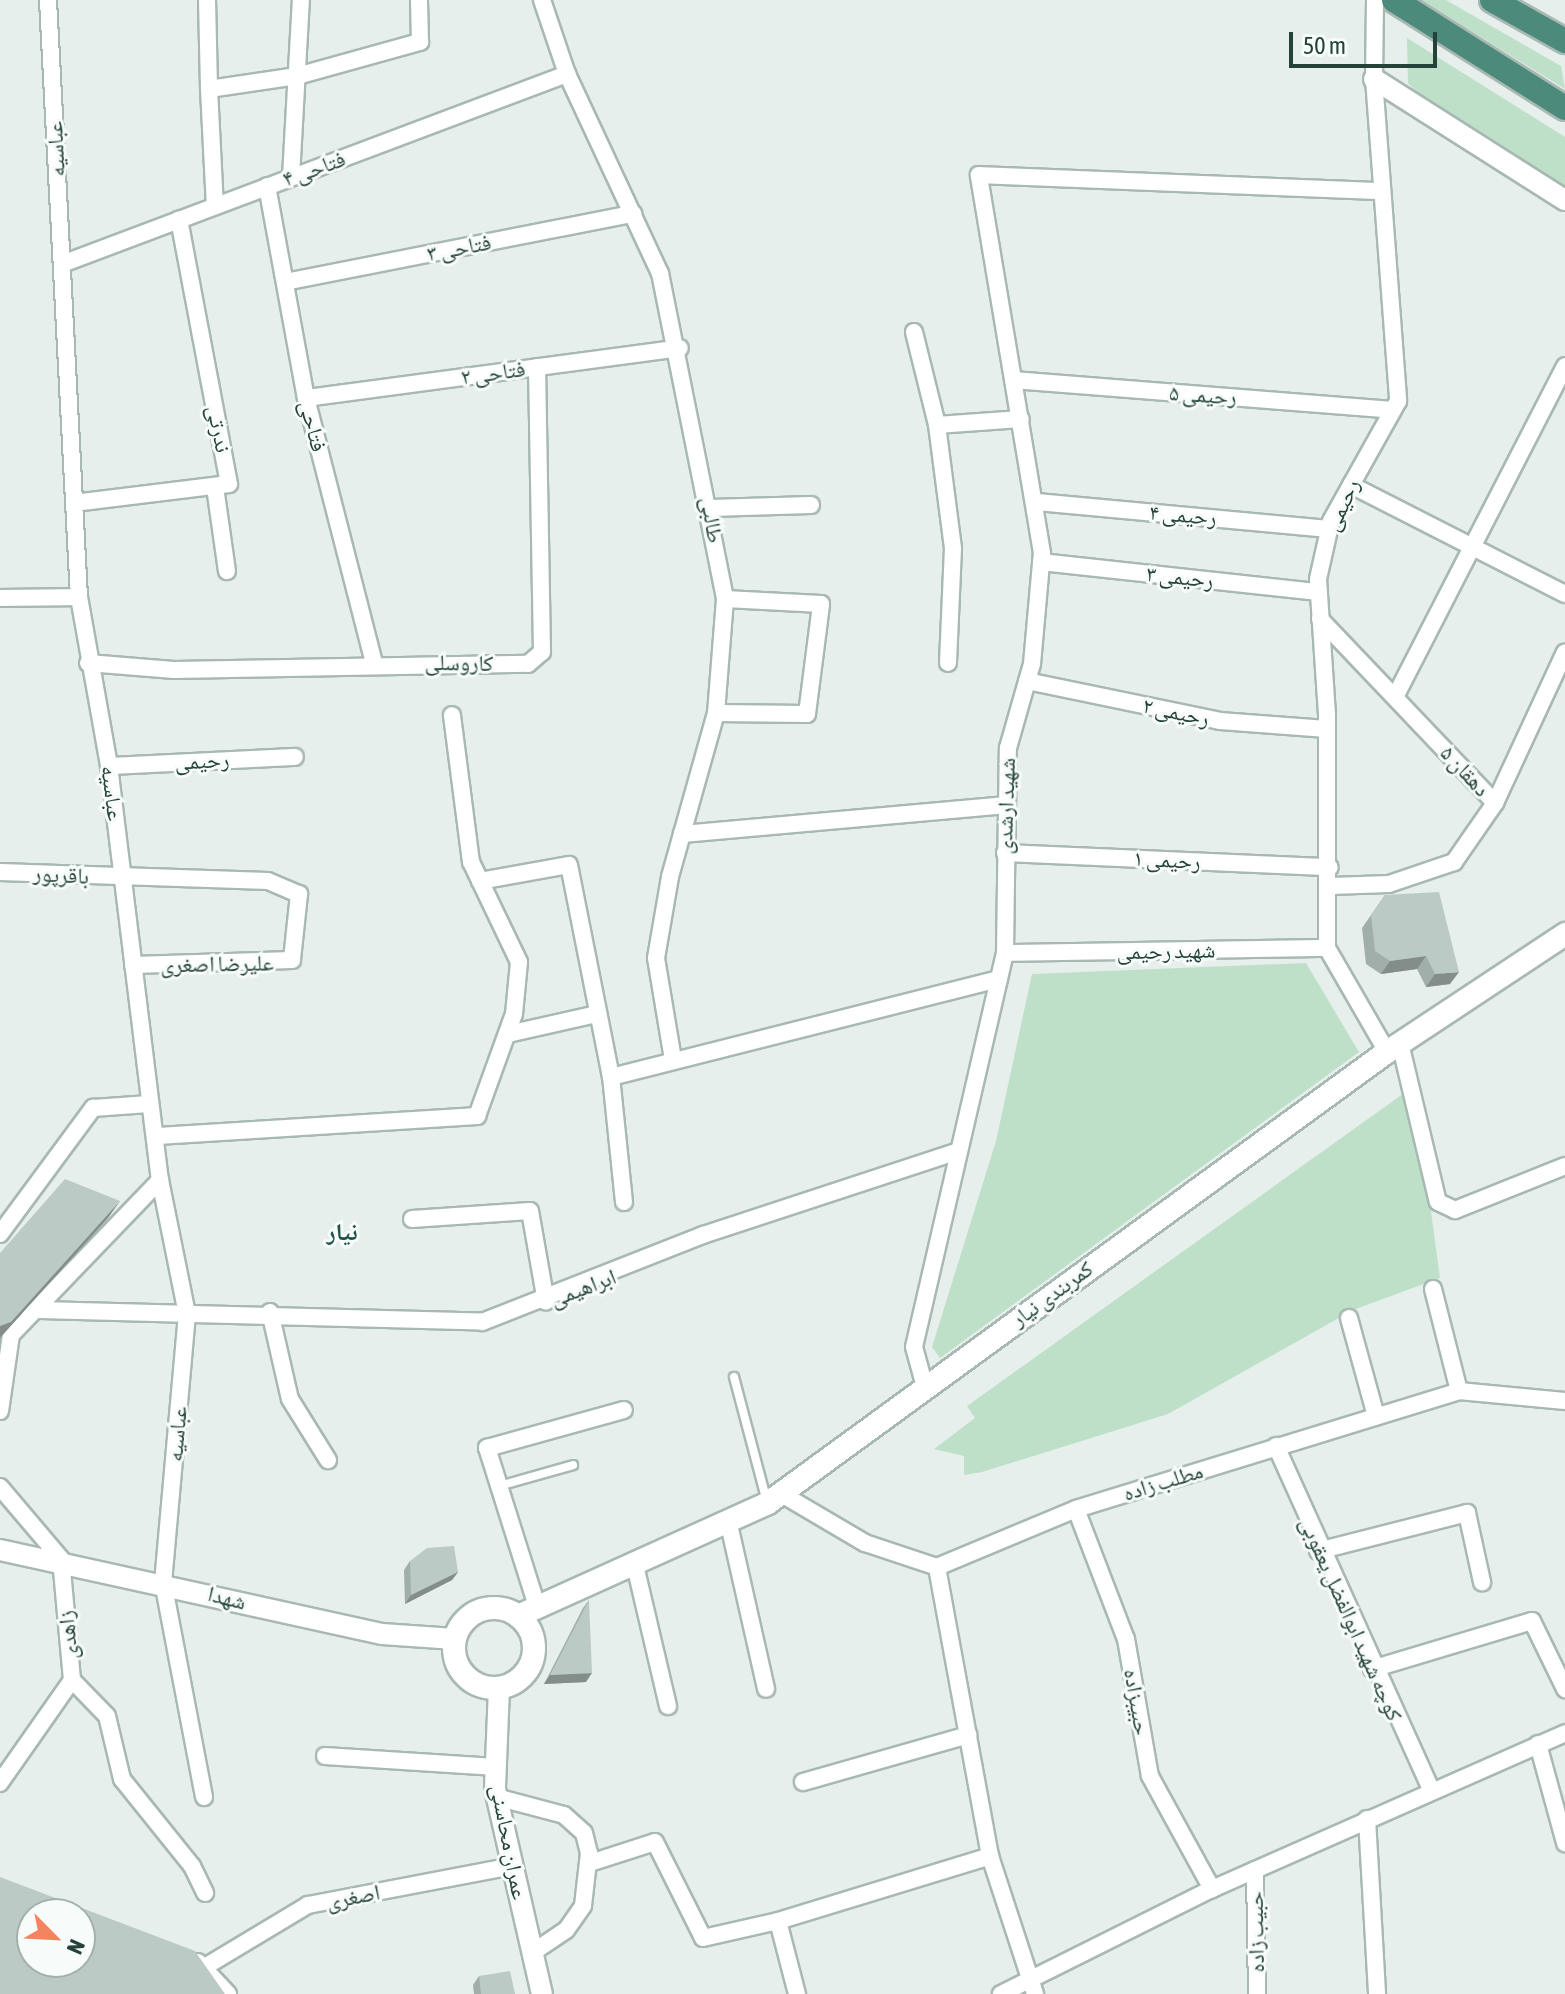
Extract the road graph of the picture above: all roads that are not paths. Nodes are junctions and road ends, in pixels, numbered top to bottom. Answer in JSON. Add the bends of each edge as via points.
{"nodes":[{"id":1,"x":48,"y":0,"type":"edge"},
{"id":2,"x":207,"y":0,"type":"edge"},
{"id":3,"x":301,"y":0,"type":"edge"},
{"id":4,"x":419,"y":0,"type":"edge"},
{"id":5,"x":542,"y":0,"type":"edge"},
{"id":6,"x":1375,"y":0,"type":"edge"},
{"id":7,"x":1394,"y":0,"type":"edge"},
{"id":8,"x":1492,"y":0,"type":"edge"},
{"id":9,"x":1565,"y":41,"type":"edge"},
{"id":10,"x":567,"y":74,"type":"junction"},
{"id":11,"x":297,"y":76,"type":"junction"},
{"id":12,"x":1374,"y":79,"type":"junction"},
{"id":13,"x":209,"y":89,"type":"junction"},
{"id":14,"x":1565,"y":108,"type":"edge"},
{"id":15,"x":291,"y":177,"type":"junction"},
{"id":16,"x":267,"y":186,"type":"junction"},
{"id":17,"x":1381,"y":191,"type":"junction"},
{"id":18,"x":1565,"y":200,"type":"edge"},
{"id":19,"x":215,"y":206,"type":"junction"},
{"id":20,"x":633,"y":214,"type":"junction"},
{"id":21,"x":179,"y":220,"type":"junction"},
{"id":22,"x":62,"y":264,"type":"junction"},
{"id":23,"x":285,"y":282,"type":"junction"},
{"id":24,"x":914,"y":332,"type":"dead end"},
{"id":25,"x":680,"y":348,"type":"junction"},
{"id":26,"x":1565,"y":366,"type":"edge"},
{"id":27,"x":537,"y":367,"type":"junction"},
{"id":28,"x":1013,"y":380,"type":"junction"},
{"id":29,"x":306,"y":398,"type":"junction"},
{"id":30,"x":1393,"y":410,"type":"junction"},
{"id":31,"x":1021,"y":419,"type":"junction"},
{"id":32,"x":937,"y":425,"type":"junction"},
{"id":33,"x":1351,"y":485,"type":"junction"},
{"id":34,"x":215,"y":487,"type":"junction"},
{"id":35,"x":1037,"y":502,"type":"junction"},
{"id":36,"x":74,"y":503,"type":"junction"},
{"id":37,"x":811,"y":505,"type":"dead end"},
{"id":38,"x":710,"y":508,"type":"junction"},
{"id":39,"x":1329,"y":529,"type":"junction"},
{"id":40,"x":1473,"y":546,"type":"junction"},
{"id":41,"x":1041,"y":562,"type":"junction"},
{"id":42,"x":227,"y":571,"type":"dead end"},
{"id":43,"x":1318,"y":592,"type":"junction"},
{"id":44,"x":1565,"y":594,"type":"edge"},
{"id":45,"x":79,"y":597,"type":"junction"},
{"id":46,"x":0,"y":598,"type":"edge"},
{"id":47,"x":725,"y":599,"type":"junction"},
{"id":48,"x":1320,"y":619,"type":"junction"},
{"id":49,"x":1565,"y":652,"type":"edge"},
{"id":50,"x":88,"y":663,"type":"junction"},
{"id":51,"x":374,"y":663,"type":"junction"},
{"id":52,"x":948,"y":663,"type":"dead end"},
{"id":53,"x":1027,"y":681,"type":"junction"},
{"id":54,"x":1395,"y":697,"type":"junction"},
{"id":55,"x":716,"y":713,"type":"junction"},
{"id":56,"x":452,"y":715,"type":"dead end"},
{"id":57,"x":1327,"y":729,"type":"junction"},
{"id":58,"x":295,"y":757,"type":"dead end"},
{"id":59,"x":109,"y":766,"type":"junction"},
{"id":60,"x":1495,"y":803,"type":"junction"},
{"id":61,"x":1005,"y":805,"type":"junction"},
{"id":62,"x":682,"y":834,"type":"junction"},
{"id":63,"x":1005,"y":853,"type":"junction"},
{"id":64,"x":1330,"y":867,"type":"junction"},
{"id":65,"x":0,"y":872,"type":"edge"},
{"id":66,"x":122,"y":879,"type":"junction"},
{"id":67,"x":480,"y":881,"type":"junction"},
{"id":68,"x":1331,"y":886,"type":"junction"},
{"id":69,"x":1565,"y":934,"type":"edge"},
{"id":70,"x":1327,"y":948,"type":"junction"},
{"id":71,"x":1005,"y":953,"type":"junction"},
{"id":72,"x":133,"y":965,"type":"junction"},
{"id":73,"x":999,"y":979,"type":"junction"},
{"id":74,"x":597,"y":1014,"type":"junction"},
{"id":75,"x":508,"y":1034,"type":"junction"},
{"id":76,"x":1393,"y":1047,"type":"junction"},
{"id":77,"x":673,"y":1060,"type":"junction"},
{"id":78,"x":611,"y":1077,"type":"junction"},
{"id":79,"x":149,"y":1104,"type":"junction"},
{"id":80,"x":158,"y":1136,"type":"junction"},
{"id":81,"x":959,"y":1151,"type":"junction"},
{"id":82,"x":1565,"y":1166,"type":"edge"},
{"id":83,"x":160,"y":1180,"type":"junction"},
{"id":84,"x":624,"y":1202,"type":"dead end"},
{"id":85,"x":412,"y":1219,"type":"dead end"},
{"id":86,"x":0,"y":1234,"type":"edge"},
{"id":87,"x":1433,"y":1289,"type":"dead end"},
{"id":88,"x":546,"y":1302,"type":"junction"},
{"id":89,"x":38,"y":1310,"type":"junction"},
{"id":90,"x":270,"y":1312,"type":"junction"},
{"id":91,"x":187,"y":1314,"type":"junction"},
{"id":92,"x":1349,"y":1318,"type":"dead end"},
{"id":93,"x":734,"y":1377,"type":"dead end"},
{"id":94,"x":925,"y":1387,"type":"junction"},
{"id":95,"x":1459,"y":1391,"type":"junction"},
{"id":96,"x":1565,"y":1401,"type":"edge"},
{"id":97,"x":624,"y":1410,"type":"dead end"},
{"id":98,"x":0,"y":1411,"type":"edge"},
{"id":99,"x":1376,"y":1416,"type":"junction"},
{"id":100,"x":1276,"y":1446,"type":"junction"},
{"id":101,"x":328,"y":1460,"type":"dead end"},
{"id":102,"x":573,"y":1465,"type":"dead end"},
{"id":103,"x":499,"y":1486,"type":"junction"},
{"id":104,"x":0,"y":1487,"type":"edge"},
{"id":105,"x":774,"y":1498,"type":"junction"},
{"id":106,"x":1076,"y":1509,"type":"junction"},
{"id":107,"x":728,"y":1520,"type":"junction"},
{"id":108,"x":0,"y":1550,"type":"edge"},
{"id":109,"x":1318,"y":1551,"type":"junction"},
{"id":110,"x":61,"y":1559,"type":"junction"},
{"id":111,"x":634,"y":1561,"type":"junction"},
{"id":112,"x":937,"y":1567,"type":"junction"},
{"id":113,"x":163,"y":1582,"type":"junction"},
{"id":114,"x":1482,"y":1582,"type":"dead end"},
{"id":115,"x":527,"y":1610,"type":"junction"},
{"id":116,"x":455,"y":1639,"type":"junction"},
{"id":117,"x":1372,"y":1669,"type":"junction"},
{"id":118,"x":72,"y":1680,"type":"junction"},
{"id":119,"x":499,"y":1688,"type":"junction"},
{"id":120,"x":766,"y":1689,"type":"dead end"},
{"id":121,"x":1565,"y":1689,"type":"edge"},
{"id":122,"x":668,"y":1706,"type":"dead end"},
{"id":123,"x":1565,"y":1733,"type":"edge"},
{"id":124,"x":968,"y":1735,"type":"junction"},
{"id":125,"x":1538,"y":1744,"type":"junction"},
{"id":126,"x":325,"y":1756,"type":"dead end"},
{"id":127,"x":496,"y":1767,"type":"junction"},
{"id":128,"x":803,"y":1782,"type":"dead end"},
{"id":129,"x":0,"y":1783,"type":"edge"},
{"id":130,"x":1431,"y":1789,"type":"junction"},
{"id":131,"x":204,"y":1797,"type":"dead end"},
{"id":132,"x":496,"y":1797,"type":"junction"},
{"id":133,"x":1367,"y":1819,"type":"junction"},
{"id":134,"x":1565,"y":1843,"type":"edge"},
{"id":135,"x":990,"y":1856,"type":"junction"},
{"id":136,"x":590,"y":1863,"type":"junction"},
{"id":137,"x":513,"y":1866,"type":"junction"},
{"id":138,"x":1255,"y":1870,"type":"junction"},
{"id":139,"x":1212,"y":1889,"type":"junction"},
{"id":140,"x":205,"y":1893,"type":"dead end"},
{"id":141,"x":778,"y":1921,"type":"junction"},
{"id":142,"x":533,"y":1952,"type":"junction"},
{"id":143,"x":180,"y":1955,"type":"edge"},
{"id":144,"x":208,"y":1965,"type":"junction"},
{"id":145,"x":1032,"y":1988,"type":"edge"},
{"id":146,"x":228,"y":1994,"type":"edge"},
{"id":147,"x":542,"y":1994,"type":"edge"},
{"id":148,"x":797,"y":1994,"type":"edge"},
{"id":149,"x":1001,"y":1994,"type":"edge"},
{"id":150,"x":1257,"y":1994,"type":"edge"},
{"id":151,"x":1377,"y":1994,"type":"edge"}],
"edges":[{"from":1,"to":22,"type":"street","name":"عباسیه"},
{"from":2,"to":13,"type":"street"},
{"from":3,"to":11,"type":"street"},
{"from":4,"to":11,"type":"street","via":[[420,42]]},
{"from":5,"to":10,"type":"street","name":"طالبی"},
{"from":6,"to":12,"type":"street"},
{"from":7,"to":14,"type":"highway"},
{"from":8,"to":9,"type":"highway"},
{"from":10,"to":15,"type":"street","name":"فتاحی ۴"},
{"from":10,"to":20,"type":"street","name":"طالبی"},
{"from":11,"to":13,"type":"street"},
{"from":11,"to":15,"type":"street"},
{"from":12,"to":17,"type":"street"},
{"from":12,"to":18,"type":"street"},
{"from":13,"to":19,"type":"street"},
{"from":15,"to":16,"type":"street","name":"فتاحی ۴"},
{"from":16,"to":19,"type":"street","name":"فتاحی ۴"},
{"from":16,"to":23,"type":"street","name":"فتاحی"},
{"from":17,"to":28,"type":"street","name":"شهید ارشدی","via":[[979,175]]},
{"from":17,"to":30,"type":"street"},
{"from":19,"to":21,"type":"street","name":"فتاحی ۴"},
{"from":20,"to":23,"type":"street","name":"فتاحی ۳"},
{"from":20,"to":25,"type":"street","name":"طالبی","via":[[660,273]]},
{"from":21,"to":22,"type":"street","name":"فتاحی ۴"},
{"from":21,"to":34,"type":"street","name":"ندرتی","via":[[229,481]]},
{"from":22,"to":36,"type":"street","name":"عباسیه"},
{"from":23,"to":29,"type":"street","name":"فتاحی"},
{"from":24,"to":32,"type":"street"},
{"from":25,"to":27,"type":"street","name":"فتاحی ۲"},
{"from":25,"to":38,"type":"street","name":"طالبی"},
{"from":26,"to":40,"type":"street"},
{"from":27,"to":29,"type":"street","name":"فتاحی ۲"},
{"from":27,"to":51,"type":"street","name":"کاروسلی","via":[[542,652],[528,664]]},
{"from":28,"to":30,"type":"street","name":"رحیمی ۵"},
{"from":28,"to":31,"type":"street","name":"شهید ارشدی"},
{"from":29,"to":51,"type":"street","name":"فتاحی"},
{"from":30,"to":33,"type":"street","name":"رحیمی"},
{"from":31,"to":32,"type":"street"},
{"from":31,"to":35,"type":"street","name":"شهید ارشدی"},
{"from":32,"to":52,"type":"street","via":[[953,548]]},
{"from":33,"to":39,"type":"street","name":"رحیمی"},
{"from":33,"to":40,"type":"street"},
{"from":34,"to":36,"type":"street","name":"ندرتی"},
{"from":34,"to":42,"type":"street"},
{"from":35,"to":39,"type":"street","name":"رحیمی ۴"},
{"from":35,"to":41,"type":"street","name":"شهید ارشدی"},
{"from":36,"to":45,"type":"street","name":"عباسیه"},
{"from":37,"to":38,"type":"street"},
{"from":38,"to":47,"type":"street","name":"طالبی"},
{"from":39,"to":43,"type":"street","name":"رحیمی"},
{"from":40,"to":44,"type":"street"},
{"from":40,"to":54,"type":"street"},
{"from":41,"to":43,"type":"street","name":"رحیمی ۳"},
{"from":41,"to":53,"type":"street","name":"شهید ارشدی"},
{"from":43,"to":48,"type":"street","name":"رحیمی"},
{"from":45,"to":46,"type":"street"},
{"from":45,"to":50,"type":"street","name":"عباسیه"},
{"from":47,"to":55,"type":"street","name":"طالبی"},
{"from":47,"to":55,"type":"street","via":[[821,604],[807,714]]},
{"from":48,"to":54,"type":"street","name":"دهقان ۵"},
{"from":48,"to":57,"type":"street","name":"رحیمی"},
{"from":49,"to":60,"type":"street","name":"دهقان ۵"},
{"from":50,"to":51,"type":"street","name":"کاروسلی","via":[[174,670]]},
{"from":50,"to":59,"type":"street","name":"عباسیه"},
{"from":53,"to":57,"type":"street","name":"رحیمی ۲","via":[[1220,721]]},
{"from":53,"to":61,"type":"street","name":"شهید ارشدی","via":[[1008,748]]},
{"from":54,"to":60,"type":"street","name":"دهقان ۵"},
{"from":55,"to":62,"type":"street","name":"طالبی"},
{"from":56,"to":67,"type":"street","via":[[471,862]]},
{"from":57,"to":64,"type":"street","name":"رحیمی"},
{"from":58,"to":59,"type":"street","name":"رحیمی"},
{"from":59,"to":66,"type":"street","name":"عباسیه"},
{"from":60,"to":68,"type":"street","via":[[1454,862],[1389,884]]},
{"from":61,"to":62,"type":"street"},
{"from":61,"to":63,"type":"street","name":"شهید ارشدی"},
{"from":62,"to":77,"type":"street","name":"طالبی","via":[[656,958]]},
{"from":63,"to":64,"type":"street","name":"رحیمی ۱"},
{"from":63,"to":71,"type":"street","name":"شهید ارشدی"},
{"from":64,"to":68,"type":"street","name":"رحیمی"},
{"from":65,"to":66,"type":"street","name":"باقرپور"},
{"from":66,"to":72,"type":"street","name":"عباسیه"},
{"from":66,"to":72,"type":"street","name":"علیرضا اصغری","via":[[268,881],[299,894],[292,960]]},
{"from":67,"to":74,"type":"street","via":[[569,865]]},
{"from":67,"to":75,"type":"street","via":[[519,962]]},
{"from":68,"to":70,"type":"street","name":"رحیمی"},
{"from":69,"to":76,"type":"main road","name":"کمربندی نیار"},
{"from":70,"to":71,"type":"street","name":"شهید رحیمی"},
{"from":70,"to":76,"type":"street"},
{"from":71,"to":73,"type":"street","name":"شهید ارشدی"},
{"from":72,"to":79,"type":"street","name":"عباسیه"},
{"from":73,"to":77,"type":"street"},
{"from":73,"to":81,"type":"street","name":"شهید ارشدی"},
{"from":74,"to":75,"type":"street"},
{"from":74,"to":78,"type":"street"},
{"from":75,"to":80,"type":"street","via":[[477,1116]]},
{"from":76,"to":82,"type":"street","via":[[1438,1202],[1455,1210]]},
{"from":76,"to":94,"type":"main road","name":"کمربندی نیار"},
{"from":77,"to":78,"type":"street"},
{"from":78,"to":84,"type":"street"},
{"from":79,"to":80,"type":"street","name":"عباسیه"},
{"from":79,"to":86,"type":"street","via":[[93,1108]]},
{"from":80,"to":83,"type":"street","name":"عباسیه"},
{"from":81,"to":88,"type":"street","name":"ابراهیمی","via":[[703,1235]]},
{"from":81,"to":94,"type":"street","name":"شهید ارشدی","via":[[914,1347]]},
{"from":83,"to":89,"type":"street"},
{"from":83,"to":91,"type":"street","name":"عباسیه"},
{"from":85,"to":88,"type":"street","via":[[530,1211]]},
{"from":87,"to":95,"type":"street"},
{"from":88,"to":90,"type":"street","name":"ابراهیمی","via":[[482,1322]]},
{"from":89,"to":91,"type":"street","name":"ابراهیمی"},
{"from":89,"to":98,"type":"street","via":[[11,1335]]},
{"from":90,"to":91,"type":"street","name":"ابراهیمی"},
{"from":90,"to":101,"type":"street","via":[[290,1399]]},
{"from":91,"to":113,"type":"street","name":"عباسیه"},
{"from":92,"to":99,"type":"street"},
{"from":93,"to":105,"type":"lane"},
{"from":94,"to":105,"type":"main road","name":"کمربندی نیار"},
{"from":95,"to":96,"type":"street","name":"مطلب زاده"},
{"from":95,"to":99,"type":"street","name":"مطلب زاده"},
{"from":97,"to":103,"type":"street","via":[[487,1448]]},
{"from":99,"to":100,"type":"street","name":"مطلب زاده"},
{"from":100,"to":106,"type":"street","name":"مطلب زاده"},
{"from":100,"to":109,"type":"street","name":"کوچه شهید ابوالفضل یعقوبی"},
{"from":102,"to":103,"type":"lane"},
{"from":103,"to":115,"type":"street"},
{"from":104,"to":110,"type":"street"},
{"from":105,"to":107,"type":"main road","name":"کمربندی نیار"},
{"from":105,"to":112,"type":"street","via":[[865,1543]]},
{"from":106,"to":112,"type":"street","name":"مطلب زاده"},
{"from":106,"to":139,"type":"street","name":"حبیبزاده","via":[[1126,1639],[1150,1776]]},
{"from":107,"to":111,"type":"main road","name":"کمربندی نیار"},
{"from":107,"to":120,"type":"street"},
{"from":108,"to":110,"type":"street","name":"شهدا"},
{"from":109,"to":114,"type":"street","via":[[1467,1513]]},
{"from":109,"to":117,"type":"street","name":"کوچه شهید ابوالفضل یعقوبی"},
{"from":110,"to":113,"type":"street","name":"شهدا"},
{"from":110,"to":118,"type":"street","name":"زاهدی"},
{"from":111,"to":115,"type":"main road","name":"کمربندی نیار"},
{"from":111,"to":122,"type":"street"},
{"from":112,"to":124,"type":"street"},
{"from":113,"to":116,"type":"street","name":"شهدا","via":[[382,1634]]},
{"from":113,"to":131,"type":"street","name":"عباسیه"},
{"from":115,"to":116,"type":"main road","via":[[480,1610]]},
{"from":115,"to":119,"type":"main road","via":[[533,1652],[522,1676]]},
{"from":116,"to":119,"type":"main road","via":[[464,1675]]},
{"from":117,"to":121,"type":"street","via":[[1532,1621]]},
{"from":117,"to":130,"type":"street","name":"کوچه شهید ابوالفضل یعقوبی"},
{"from":118,"to":129,"type":"street","name":"زاهدی"},
{"from":118,"to":140,"type":"street","via":[[107,1716],[122,1779],[192,1866]]},
{"from":119,"to":127,"type":"street","name":"عمران محاسنی"},
{"from":123,"to":125,"type":"street"},
{"from":124,"to":128,"type":"street"},
{"from":124,"to":135,"type":"street"},
{"from":125,"to":130,"type":"street"},
{"from":125,"to":134,"type":"street"},
{"from":126,"to":127,"type":"street"},
{"from":127,"to":132,"type":"street","name":"عمران محاسنی"},
{"from":130,"to":133,"type":"street"},
{"from":132,"to":136,"type":"street","via":[[564,1815],[584,1833]]},
{"from":132,"to":137,"type":"street","name":"عمران محاسنی"},
{"from":133,"to":138,"type":"street"},
{"from":133,"to":151,"type":"street"},
{"from":135,"to":141,"type":"street"},
{"from":135,"to":145,"type":"street"},
{"from":136,"to":141,"type":"street","via":[[655,1842],[703,1938],[718,1941]]},
{"from":136,"to":142,"type":"street","via":[[583,1906],[566,1930]]},
{"from":137,"to":142,"type":"street","name":"عمران محاسنی"},
{"from":137,"to":144,"type":"street","name":"اصغری","via":[[308,1905]]},
{"from":138,"to":139,"type":"street"},
{"from":138,"to":150,"type":"street","name":"حبیب زاده"},
{"from":139,"to":145,"type":"street"},
{"from":141,"to":148,"type":"street"},
{"from":142,"to":147,"type":"street","name":"عمران محاسنی"},
{"from":143,"to":144,"type":"street"},
{"from":144,"to":146,"type":"street"},
{"from":145,"to":149,"type":"street"}]}
